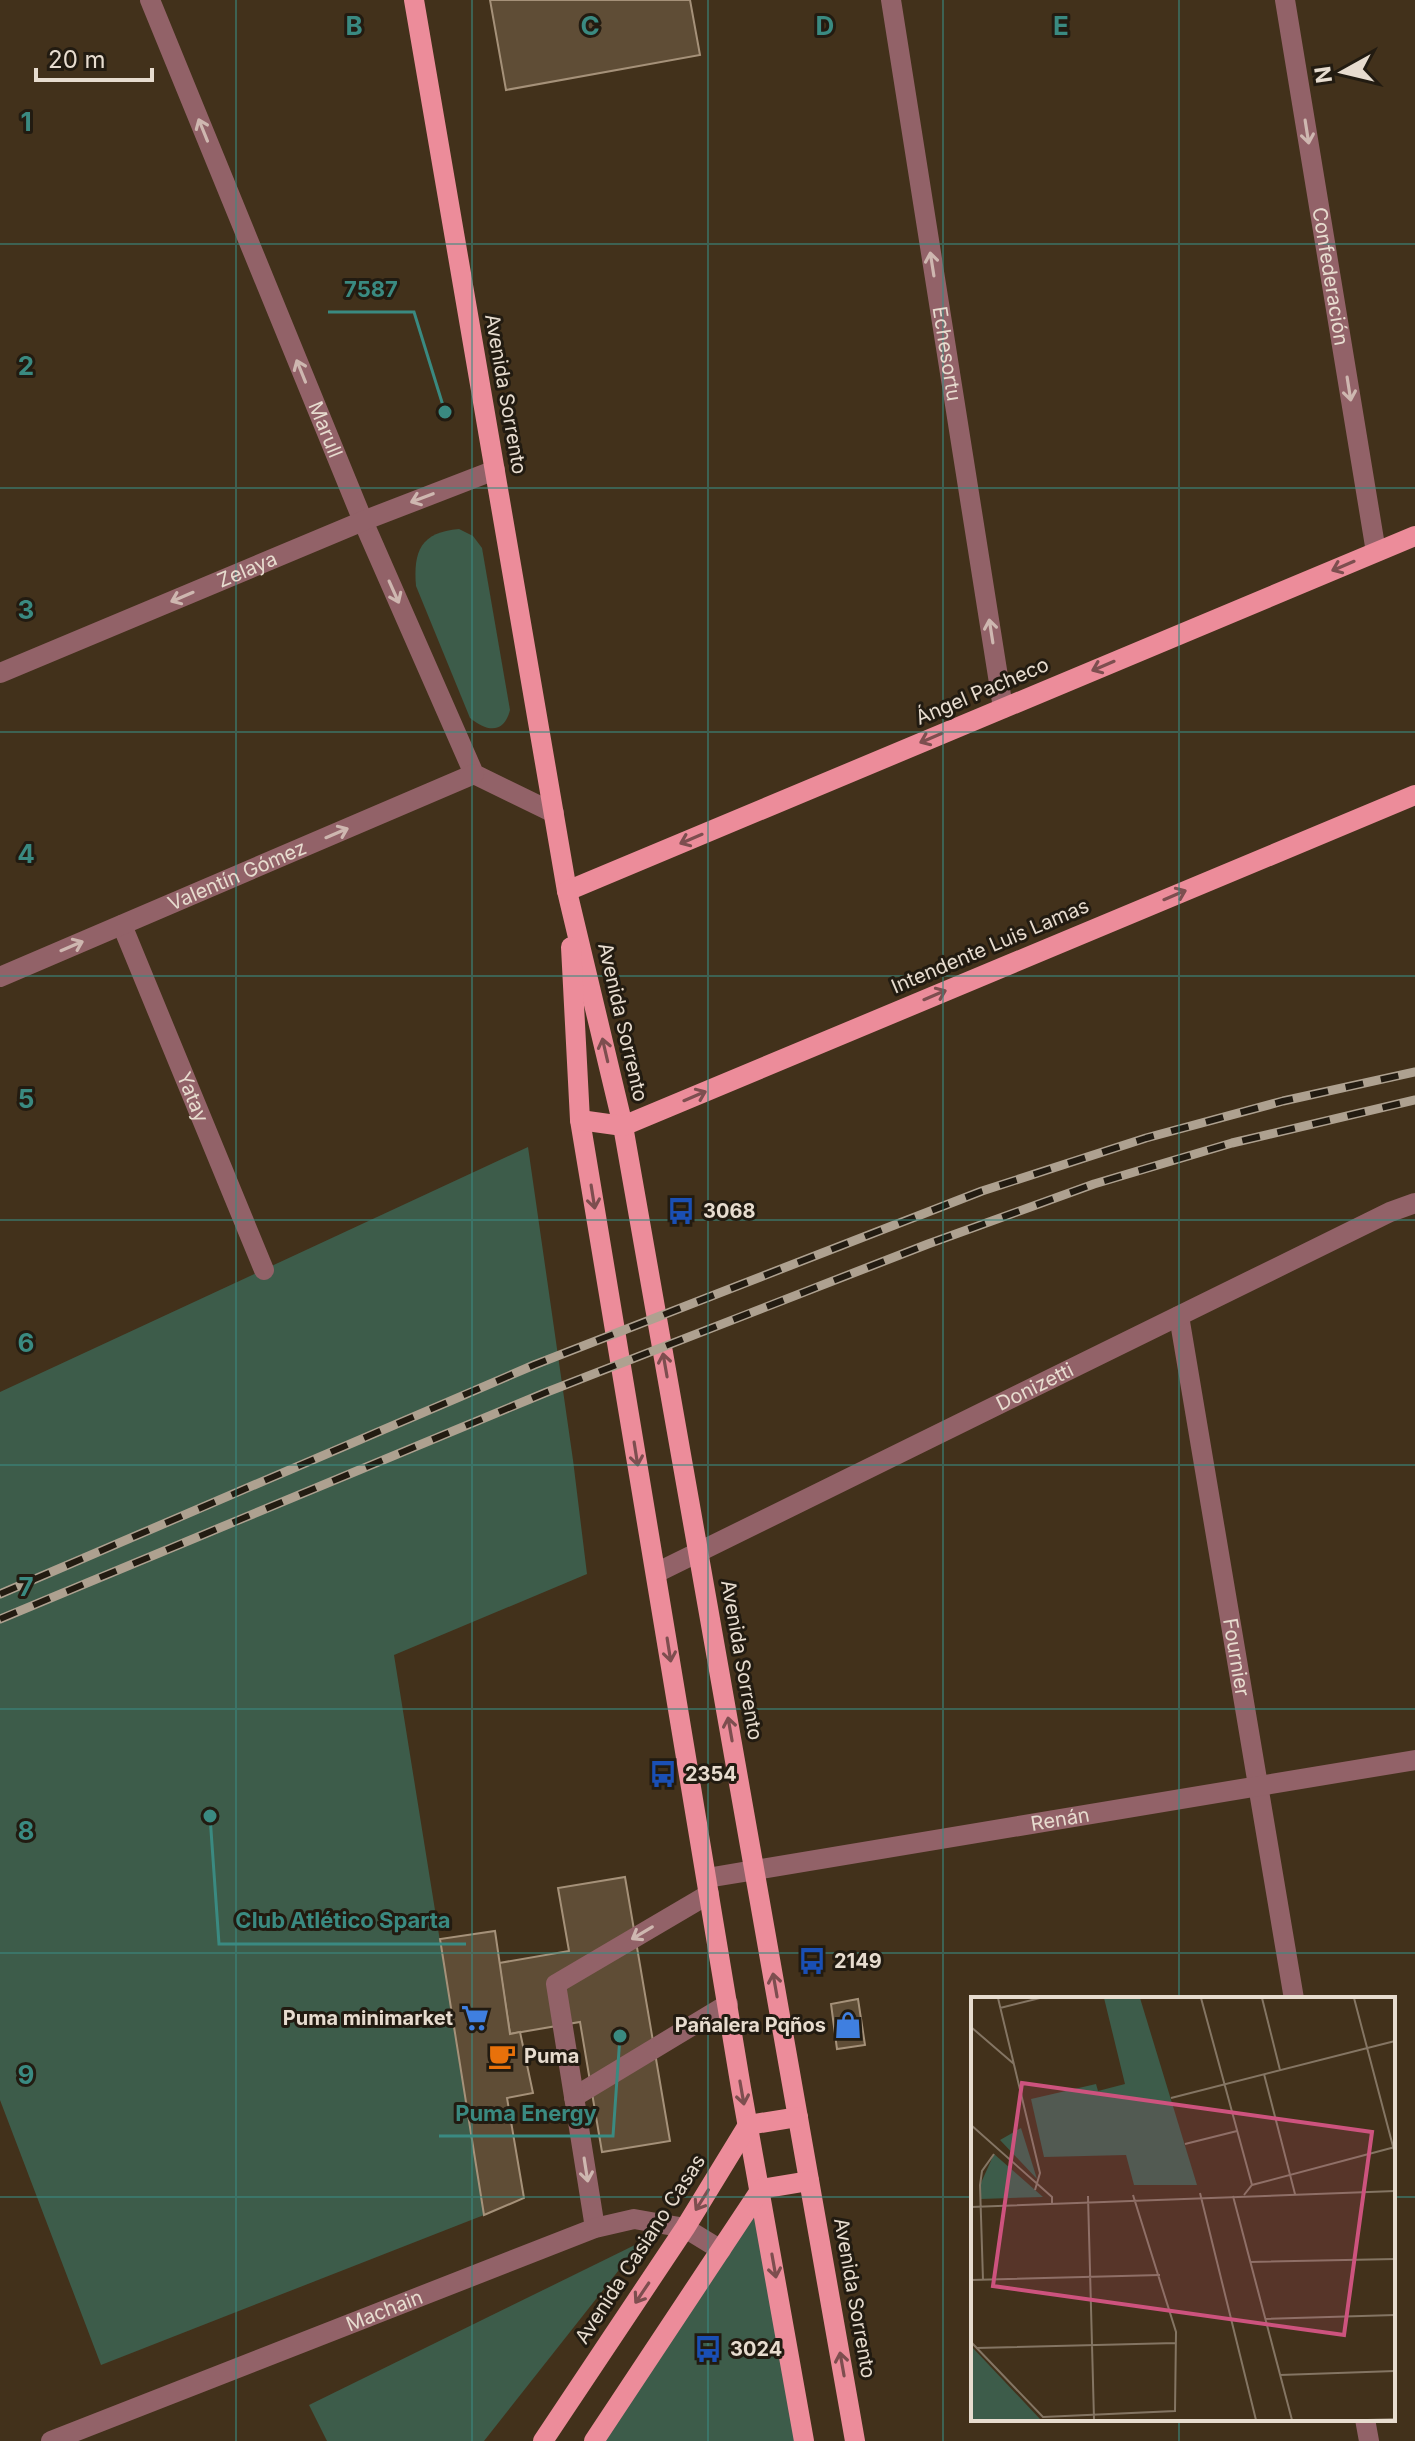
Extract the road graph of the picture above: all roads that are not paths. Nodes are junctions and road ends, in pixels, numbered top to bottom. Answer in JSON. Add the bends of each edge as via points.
{"nodes":[{"id":1,"x":150,"y":0,"type":"edge"},
{"id":2,"x":414,"y":0,"type":"edge"},
{"id":3,"x":891,"y":0,"type":"edge"},
{"id":4,"x":1285,"y":0,"type":"edge"},
{"id":5,"x":495,"y":470,"type":"junction"},
{"id":6,"x":363,"y":521,"type":"junction"},
{"id":7,"x":1415,"y":536,"type":"edge"},
{"id":8,"x":1376,"y":552,"type":"junction"},
{"id":9,"x":0,"y":673,"type":"edge"},
{"id":10,"x":1003,"y":708,"type":"junction"},
{"id":11,"x":474,"y":774,"type":"junction"},
{"id":12,"x":1415,"y":795,"type":"edge"},
{"id":13,"x":554,"y":813,"type":"junction"},
{"id":14,"x":567,"y":891,"type":"junction"},
{"id":15,"x":122,"y":925,"type":"junction"},
{"id":16,"x":0,"y":977,"type":"edge"},
{"id":17,"x":580,"y":1120,"type":"junction"},
{"id":18,"x":623,"y":1126,"type":"junction"},
{"id":19,"x":1415,"y":1203,"type":"edge"},
{"id":20,"x":264,"y":1270,"type":"dead end"},
{"id":21,"x":1179,"y":1316,"type":"junction"},
{"id":22,"x":698,"y":1552,"type":"junction"},
{"id":23,"x":656,"y":1573,"type":"junction"},
{"id":24,"x":1415,"y":1760,"type":"edge"},
{"id":25,"x":1258,"y":1786,"type":"junction"},
{"id":26,"x":755,"y":1870,"type":"junction"},
{"id":27,"x":708,"y":1886,"type":"junction"},
{"id":28,"x":1294,"y":1997,"type":"edge"},
{"id":29,"x":728,"y":2004,"type":"junction"},
{"id":30,"x":574,"y":2097,"type":"junction"},
{"id":31,"x":798,"y":2117,"type":"junction"},
{"id":32,"x":748,"y":2125,"type":"junction"},
{"id":33,"x":809,"y":2181,"type":"junction"},
{"id":34,"x":761,"y":2189,"type":"junction"},
{"id":35,"x":595,"y":2228,"type":"junction"},
{"id":36,"x":685,"y":2228,"type":"junction"},
{"id":37,"x":721,"y":2250,"type":"junction"},
{"id":38,"x":1365,"y":2421,"type":"edge"},
{"id":39,"x":51,"y":2441,"type":"edge"},
{"id":40,"x":543,"y":2441,"type":"edge"},
{"id":41,"x":594,"y":2441,"type":"edge"},
{"id":42,"x":804,"y":2441,"type":"edge"},
{"id":43,"x":855,"y":2441,"type":"edge"},
{"id":44,"x":1369,"y":2441,"type":"edge"}],
"edges":[{"from":6,"to":1,"type":"street","name":"Marull","one_way":true},
{"from":2,"to":5,"type":"main road","name":"Avenida Sorrento"},
{"from":10,"to":3,"type":"street","name":"Echesortu","one_way":true},
{"from":4,"to":8,"type":"street","name":"Confederación","one_way":true},
{"from":5,"to":6,"type":"street","name":"Zelaya","one_way":true},
{"from":5,"to":13,"type":"main road","name":"Avenida Sorrento"},
{"from":6,"to":9,"type":"street","name":"Zelaya","one_way":true},
{"from":6,"to":11,"type":"street","name":"Marull","one_way":true},
{"from":7,"to":8,"type":"main road","name":"Ángel Pacheco"},
{"from":8,"to":10,"type":"main road","name":"Ángel Pacheco","one_way":true},
{"from":10,"to":14,"type":"main road","name":"Ángel Pacheco","one_way":true},
{"from":11,"to":13,"type":"street"},
{"from":15,"to":11,"type":"street","name":"Valentín Gómez","one_way":true},
{"from":18,"to":12,"type":"main road","name":"Intendente Luis Lamas","one_way":true},
{"from":13,"to":14,"type":"main road","name":"Avenida Sorrento"},
{"from":14,"to":17,"type":"main road","name":"Avenida Sorrento"},
{"from":18,"to":14,"type":"main road","name":"Avenida Sorrento","one_way":true},
{"from":16,"to":15,"type":"street","name":"Valentín Gómez","one_way":true},
{"from":15,"to":20,"type":"street","name":"Yatay"},
{"from":17,"to":18,"type":"main road"},
{"from":17,"to":23,"type":"main road","name":"Avenida Sorrento","one_way":true},
{"from":22,"to":18,"type":"main road","name":"Avenida Sorrento","one_way":true},
{"from":19,"to":21,"type":"street","name":"Donizetti"},
{"from":21,"to":22,"type":"street","name":"Donizetti"},
{"from":21,"to":25,"type":"street","name":"Fournier"},
{"from":22,"to":23,"type":"street","name":"Donizetti"},
{"from":26,"to":22,"type":"main road","name":"Avenida Sorrento","one_way":true},
{"from":23,"to":27,"type":"main road","name":"Avenida Sorrento","one_way":true},
{"from":24,"to":25,"type":"street","name":"Renán"},
{"from":25,"to":26,"type":"street","name":"Renán"},
{"from":25,"to":28,"type":"street","name":"Fournier"},
{"from":26,"to":27,"type":"street","name":"Renán"},
{"from":31,"to":26,"type":"main road","name":"Avenida Sorrento","one_way":true},
{"from":27,"to":29,"type":"main road","name":"Avenida Sorrento"},
{"from":27,"to":30,"type":"street","one_way":true,"via":[[556,1984]]},
{"from":29,"to":30,"type":"street"},
{"from":29,"to":32,"type":"main road","name":"Avenida Sorrento","one_way":true},
{"from":30,"to":35,"type":"street","one_way":true},
{"from":31,"to":32,"type":"main road"},
{"from":31,"to":33,"type":"main road","name":"Avenida Sorrento"},
{"from":32,"to":34,"type":"main road","name":"Avenida Sorrento"},
{"from":32,"to":36,"type":"main road","name":"Avenida Casiano Casas","one_way":true},
{"from":33,"to":34,"type":"main road"},
{"from":43,"to":33,"type":"main road","name":"Avenida Sorrento","one_way":true},
{"from":34,"to":37,"type":"main road"},
{"from":34,"to":42,"type":"main road","name":"Avenida Sorrento","one_way":true},
{"from":35,"to":36,"type":"street","name":"Machain","via":[[634,2219]]},
{"from":35,"to":39,"type":"street","name":"Machain"},
{"from":36,"to":37,"type":"street","name":"Machain"},
{"from":36,"to":40,"type":"main road","name":"Avenida Casiano Casas","one_way":true},
{"from":37,"to":41,"type":"main road"},
{"from":38,"to":44,"type":"street"}]}
